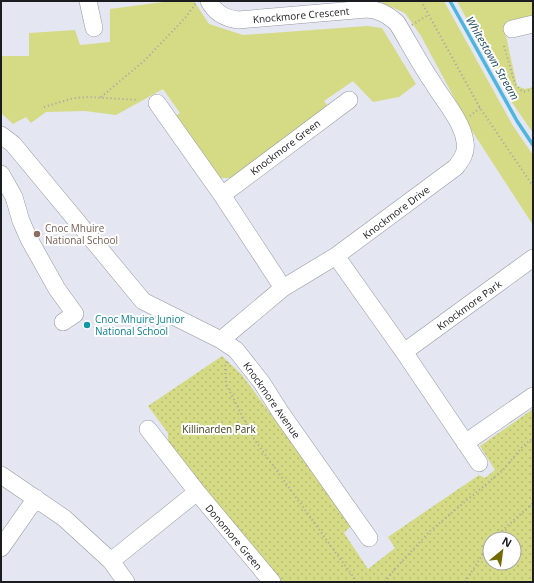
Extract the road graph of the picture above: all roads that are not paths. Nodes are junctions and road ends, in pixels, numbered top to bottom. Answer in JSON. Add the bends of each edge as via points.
{"nodes":[{"id":1,"x":88,"y":1,"type":"edge"},
{"id":2,"x":209,"y":1,"type":"edge"},
{"id":3,"x":533,"y":24,"type":"edge"},
{"id":4,"x":94,"y":28,"type":"dead end"},
{"id":5,"x":512,"y":29,"type":"dead end"},
{"id":6,"x":409,"y":43,"type":"joint"},
{"id":7,"x":349,"y":100,"type":"dead end"},
{"id":8,"x":156,"y":103,"type":"dead end"},
{"id":9,"x":1,"y":135,"type":"edge"},
{"id":10,"x":1,"y":174,"type":"edge"},
{"id":11,"x":222,"y":195,"type":"junction"},
{"id":12,"x":336,"y":256,"type":"junction"},
{"id":13,"x":533,"y":258,"type":"edge"},
{"id":14,"x":283,"y":288,"type":"junction"},
{"id":15,"x":63,"y":322,"type":"dead end"},
{"id":16,"x":221,"y":340,"type":"junction"},
{"id":17,"x":404,"y":352,"type":"junction"},
{"id":18,"x":533,"y":396,"type":"edge"},
{"id":19,"x":148,"y":428,"type":"dead end"},
{"id":20,"x":465,"y":443,"type":"junction"},
{"id":21,"x":478,"y":463,"type":"dead end"},
{"id":22,"x":1,"y":475,"type":"edge"},
{"id":23,"x":197,"y":492,"type":"junction"},
{"id":24,"x":36,"y":498,"type":"junction"},
{"id":25,"x":369,"y":538,"type":"dead end"},
{"id":26,"x":1,"y":548,"type":"edge"},
{"id":27,"x":111,"y":561,"type":"junction"},
{"id":28,"x":126,"y":582,"type":"edge"},
{"id":29,"x":272,"y":582,"type":"edge"}],
"edges":[{"from":1,"to":4,"type":"street"},
{"from":2,"to":6,"type":"street","name":"Knockmore Crescent","via":[[212,8],[220,14],[238,20],[378,10],[397,23]]},
{"from":3,"to":5,"type":"street"},
{"from":6,"to":12,"type":"street","name":"Knockmore Drive","via":[[460,125],[466,148],[463,157],[456,167]]},
{"from":7,"to":11,"type":"street","name":"Knockmore Green"},
{"from":8,"to":11,"type":"street"},
{"from":9,"to":16,"type":"street","name":"Knockmore Avenue","via":[[13,144],[143,301]]},
{"from":10,"to":15,"type":"street","via":[[14,197],[29,239],[57,289],[75,314]]},
{"from":11,"to":14,"type":"street"},
{"from":12,"to":14,"type":"street","name":"Knockmore Drive"},
{"from":12,"to":17,"type":"street"},
{"from":13,"to":17,"type":"street","name":"Knockmore Park"},
{"from":14,"to":16,"type":"street","name":"Knockmore Drive"},
{"from":16,"to":25,"type":"street","name":"Knockmore Avenue","via":[[236,350],[262,383]]},
{"from":17,"to":20,"type":"street"},
{"from":18,"to":20,"type":"street"},
{"from":19,"to":23,"type":"street","name":"Donomore Green"},
{"from":20,"to":21,"type":"street"},
{"from":22,"to":24,"type":"street"},
{"from":23,"to":27,"type":"street"},
{"from":23,"to":29,"type":"street","name":"Donomore Green"},
{"from":24,"to":26,"type":"street"},
{"from":24,"to":27,"type":"street","via":[[64,518]]},
{"from":27,"to":28,"type":"street"}]}
